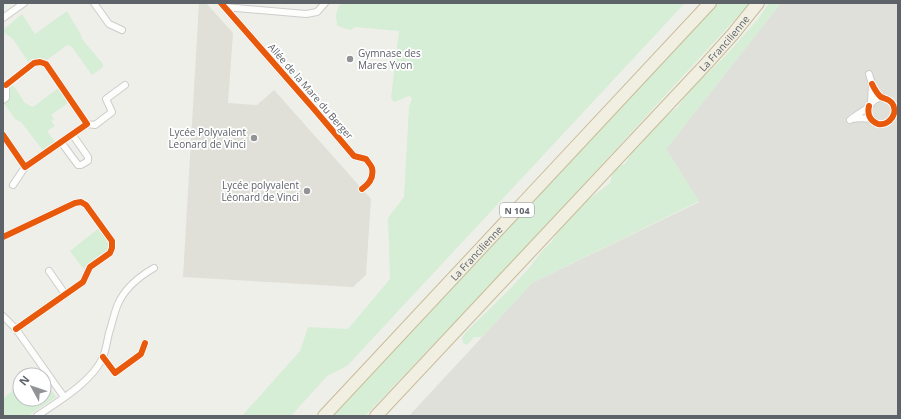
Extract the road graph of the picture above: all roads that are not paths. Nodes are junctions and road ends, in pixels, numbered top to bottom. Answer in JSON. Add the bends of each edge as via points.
{"nodes":[{"id":1,"x":24,"y":3,"type":"edge"},
{"id":2,"x":94,"y":3,"type":"edge"},
{"id":3,"x":325,"y":3,"type":"edge"},
{"id":4,"x":710,"y":3,"type":"edge"},
{"id":5,"x":758,"y":3,"type":"edge"},
{"id":6,"x":223,"y":5,"type":"edge"},
{"id":7,"x":3,"y":18,"type":"edge"},
{"id":8,"x":122,"y":30,"type":"dead end"},
{"id":9,"x":869,"y":74,"type":"dead end"},
{"id":10,"x":5,"y":84,"type":"edge"},
{"id":11,"x":872,"y":84,"type":"junction"},
{"id":12,"x":125,"y":85,"type":"dead end"},
{"id":13,"x":882,"y":97,"type":"junction"},
{"id":14,"x":3,"y":100,"type":"edge"},
{"id":15,"x":870,"y":104,"type":"junction"},
{"id":16,"x":896,"y":108,"type":"edge"},
{"id":17,"x":871,"y":119,"type":"junction"},
{"id":18,"x":895,"y":119,"type":"edge"},
{"id":19,"x":87,"y":124,"type":"junction"},
{"id":20,"x":72,"y":134,"type":"junction"},
{"id":21,"x":3,"y":135,"type":"edge"},
{"id":22,"x":61,"y":142,"type":"junction"},
{"id":23,"x":25,"y":167,"type":"junction"},
{"id":24,"x":13,"y":185,"type":"dead end"},
{"id":25,"x":362,"y":189,"type":"dead end"},
{"id":26,"x":3,"y":237,"type":"edge"},
{"id":27,"x":154,"y":268,"type":"dead end"},
{"id":28,"x":49,"y":271,"type":"dead end"},
{"id":29,"x":65,"y":294,"type":"junction"},
{"id":30,"x":3,"y":316,"type":"edge"},
{"id":31,"x":16,"y":329,"type":"junction"},
{"id":32,"x":145,"y":343,"type":"dead end"},
{"id":33,"x":103,"y":357,"type":"junction"},
{"id":34,"x":64,"y":397,"type":"junction"},
{"id":35,"x":38,"y":416,"type":"edge"},
{"id":36,"x":324,"y":416,"type":"edge"},
{"id":37,"x":376,"y":416,"type":"edge"}],
"edges":[{"from":1,"to":7,"type":"street"},
{"from":2,"to":8,"type":"street","via":[[109,24]]},
{"from":3,"to":6,"type":"street","via":[[317,12],[306,14]]},
{"from":4,"to":36,"type":"highway","name":"La Francilienne","number":"N 104"},
{"from":5,"to":37,"type":"highway","name":"La Francilienne","via":[[733,34]]},
{"from":6,"to":25,"type":"street","name":"Allée de la Mare du Berger","via":[[354,156],[366,159],[372,168],[371,180]]},
{"from":9,"to":11,"type":"street"},
{"from":10,"to":14,"type":"street","via":[[6,98]]},
{"from":10,"to":19,"type":"street","via":[[34,63],[46,64]]},
{"from":11,"to":13,"type":"street"},
{"from":11,"to":15,"type":"street"},
{"from":12,"to":19,"type":"street","via":[[106,99],[112,112],[95,125]]},
{"from":13,"to":15,"type":"street"},
{"from":13,"to":16,"type":"street","via":[[888,99]]},
{"from":15,"to":17,"type":"street","via":[[868,110]]},
{"from":15,"to":17,"type":"street","via":[[850,120]]},
{"from":16,"to":18,"type":"street"},
{"from":17,"to":18,"type":"street","via":[[882,124]]},
{"from":19,"to":20,"type":"street"},
{"from":20,"to":22,"type":"street"},
{"from":20,"to":22,"type":"street","via":[[88,157],[88,161],[78,165]]},
{"from":21,"to":23,"type":"street"},
{"from":22,"to":23,"type":"street"},
{"from":23,"to":24,"type":"street"},
{"from":26,"to":29,"type":"street","via":[[75,203],[86,204],[112,241],[112,248],[110,253],[90,267],[83,282]]},
{"from":27,"to":33,"type":"street","via":[[141,276],[122,297],[115,311]]},
{"from":28,"to":29,"type":"street"},
{"from":29,"to":31,"type":"street"},
{"from":30,"to":31,"type":"street"},
{"from":31,"to":34,"type":"street"},
{"from":32,"to":33,"type":"street","via":[[141,354],[115,373]]},
{"from":33,"to":34,"type":"street","via":[[82,384]]},
{"from":34,"to":35,"type":"street"}]}
